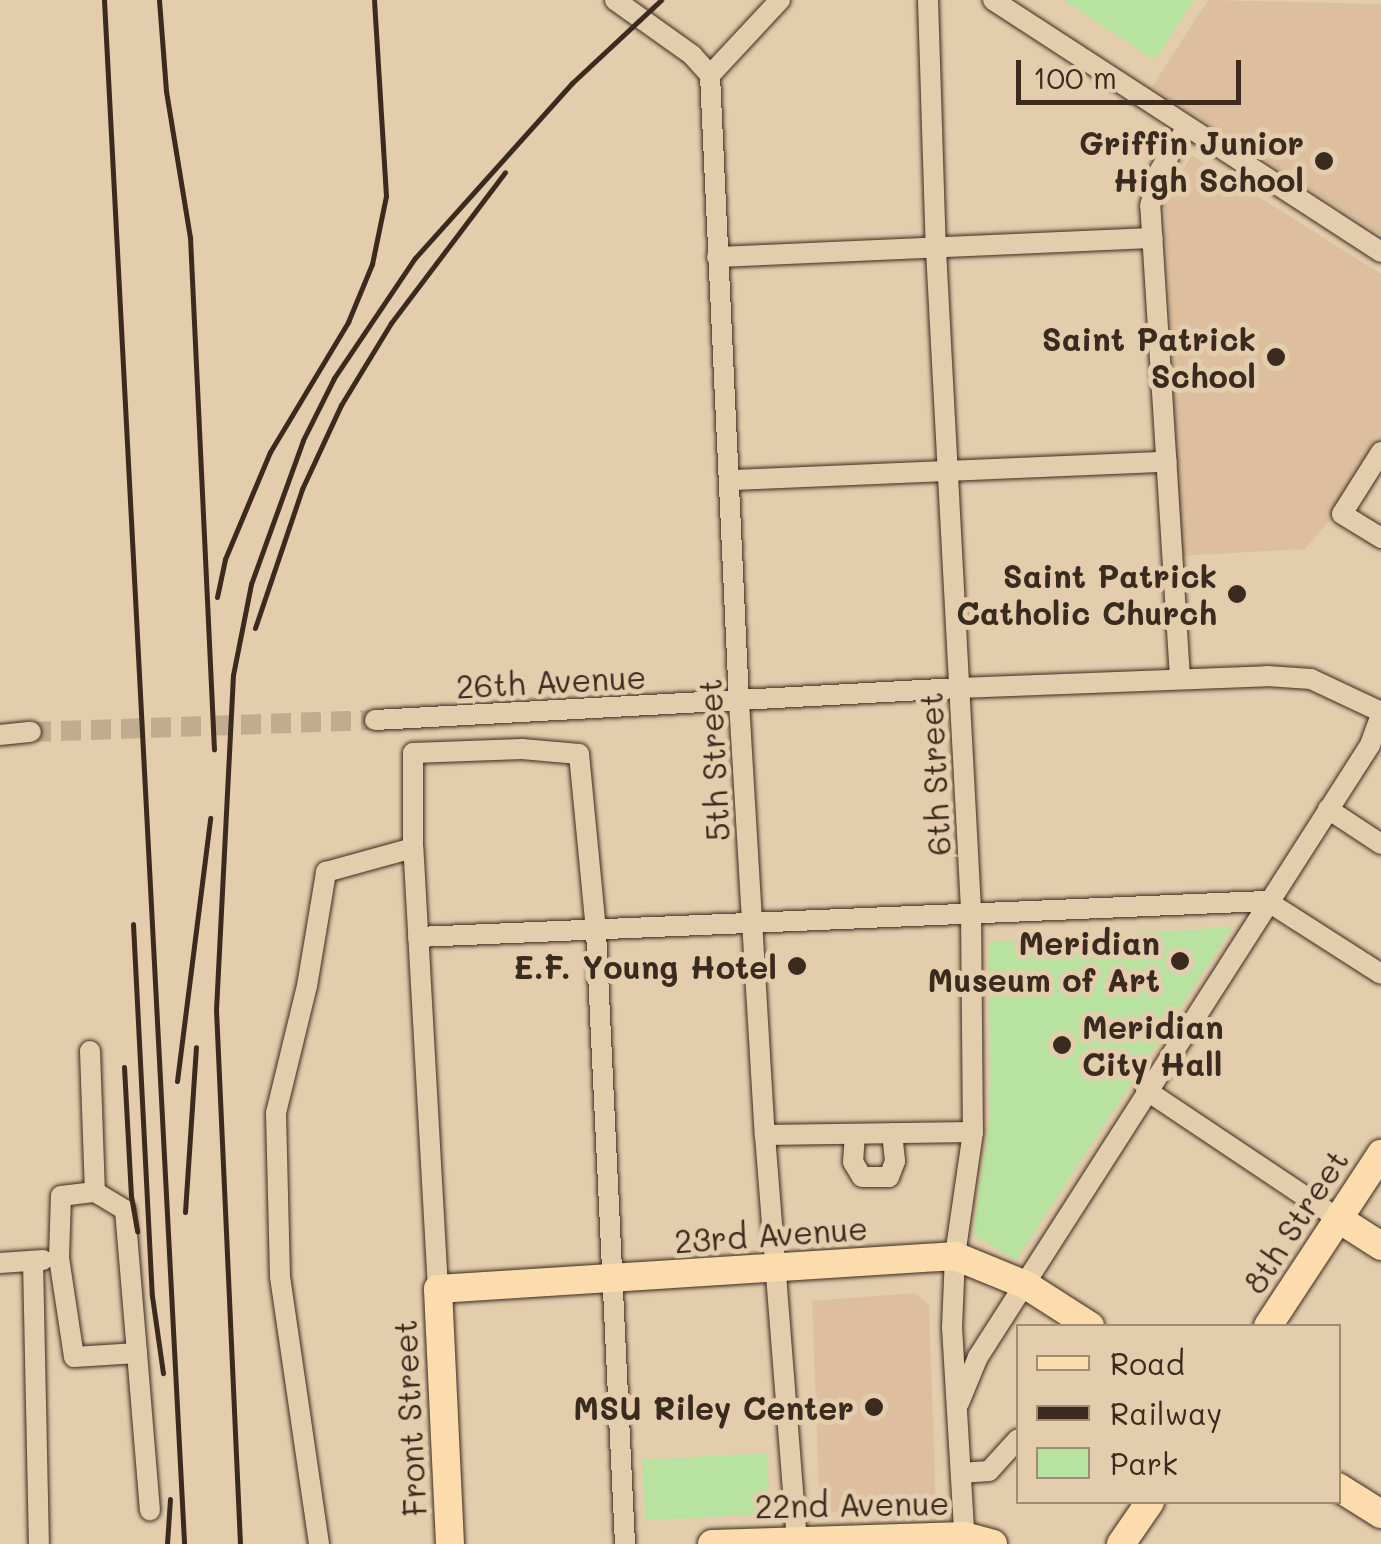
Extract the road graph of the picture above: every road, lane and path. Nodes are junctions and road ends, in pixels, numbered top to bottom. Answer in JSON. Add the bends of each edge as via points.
{"nodes":[{"id":1,"x":614,"y":0,"type":"edge"},
{"id":2,"x":780,"y":0,"type":"edge"},
{"id":3,"x":928,"y":0,"type":"edge"},
{"id":4,"x":993,"y":0,"type":"edge"},
{"id":5,"x":710,"y":75,"type":"junction"},
{"id":6,"x":1187,"y":127,"type":"junction"},
{"id":7,"x":1153,"y":238,"type":"junction"},
{"id":8,"x":936,"y":250,"type":"junction"},
{"id":9,"x":1381,"y":252,"type":"edge"},
{"id":10,"x":717,"y":257,"type":"junction"},
{"id":11,"x":1381,"y":452,"type":"edge"},
{"id":12,"x":1167,"y":462,"type":"junction"},
{"id":13,"x":949,"y":469,"type":"junction"},
{"id":14,"x":732,"y":480,"type":"junction"},
{"id":15,"x":1381,"y":538,"type":"edge"},
{"id":16,"x":1180,"y":678,"type":"junction"},
{"id":17,"x":959,"y":688,"type":"junction"},
{"id":18,"x":739,"y":702,"type":"junction"},
{"id":19,"x":522,"y":713,"type":"junction"},
{"id":20,"x":1381,"y":714,"type":"edge"},
{"id":21,"x":375,"y":720,"type":"tunnel mouth"},
{"id":22,"x":31,"y":732,"type":"tunnel mouth"},
{"id":23,"x":0,"y":735,"type":"edge"},
{"id":24,"x":522,"y":749,"type":"junction"},
{"id":25,"x":1328,"y":809,"type":"junction"},
{"id":26,"x":1381,"y":844,"type":"edge"},
{"id":27,"x":413,"y":848,"type":"junction"},
{"id":28,"x":1267,"y":901,"type":"junction"},
{"id":29,"x":971,"y":910,"type":"junction"},
{"id":30,"x":752,"y":924,"type":"junction"},
{"id":31,"x":596,"y":931,"type":"junction"},
{"id":32,"x":418,"y":938,"type":"junction"},
{"id":33,"x":1381,"y":974,"type":"edge"},
{"id":34,"x":90,"y":1050,"type":"dead end"},
{"id":35,"x":1146,"y":1090,"type":"junction"},
{"id":36,"x":973,"y":1132,"type":"junction"},
{"id":37,"x":892,"y":1133,"type":"junction"},
{"id":38,"x":855,"y":1134,"type":"junction"},
{"id":39,"x":764,"y":1135,"type":"junction"},
{"id":40,"x":1381,"y":1154,"type":"edge"},
{"id":41,"x":94,"y":1192,"type":"junction"},
{"id":42,"x":1339,"y":1219,"type":"junction"},
{"id":43,"x":1381,"y":1246,"type":"edge"},
{"id":44,"x":956,"y":1256,"type":"junction"},
{"id":45,"x":59,"y":1258,"type":"junction"},
{"id":46,"x":33,"y":1261,"type":"junction"},
{"id":47,"x":0,"y":1263,"type":"edge"},
{"id":48,"x":774,"y":1271,"type":"junction"},
{"id":49,"x":610,"y":1279,"type":"junction"},
{"id":50,"x":1026,"y":1285,"type":"junction"},
{"id":51,"x":438,"y":1289,"type":"junction"},
{"id":52,"x":1087,"y":1324,"type":"edge"},
{"id":53,"x":1269,"y":1324,"type":"edge"},
{"id":54,"x":1010,"y":1326,"type":"edge"},
{"id":55,"x":137,"y":1354,"type":"junction"},
{"id":56,"x":958,"y":1406,"type":"junction"},
{"id":57,"x":1016,"y":1440,"type":"edge"},
{"id":58,"x":961,"y":1473,"type":"junction"},
{"id":59,"x":1341,"y":1489,"type":"edge"},
{"id":60,"x":1149,"y":1504,"type":"edge"},
{"id":61,"x":150,"y":1510,"type":"dead end"},
{"id":62,"x":1381,"y":1514,"type":"edge"},
{"id":63,"x":964,"y":1540,"type":"edge"},
{"id":64,"x":796,"y":1542,"type":"edge"},
{"id":65,"x":38,"y":1543,"type":"edge"},
{"id":66,"x":318,"y":1544,"type":"edge"},
{"id":67,"x":450,"y":1544,"type":"edge"},
{"id":68,"x":624,"y":1544,"type":"edge"},
{"id":69,"x":712,"y":1544,"type":"edge"},
{"id":70,"x":992,"y":1544,"type":"edge"},
{"id":71,"x":1121,"y":1544,"type":"edge"}],
"edges":[{"from":1,"to":5,"type":"street"},
{"from":2,"to":5,"type":"street"},
{"from":3,"to":8,"type":"street","name":"6th Street"},
{"from":4,"to":6,"type":"street"},
{"from":5,"to":10,"type":"street","name":"5th Street"},
{"from":6,"to":7,"type":"street","via":[[1160,170],[1150,206]]},
{"from":6,"to":9,"type":"street"},
{"from":7,"to":8,"type":"street"},
{"from":7,"to":12,"type":"street"},
{"from":8,"to":10,"type":"street"},
{"from":8,"to":13,"type":"street","name":"6th Street"},
{"from":10,"to":14,"type":"street","name":"5th Street"},
{"from":11,"to":15,"type":"street","via":[[1342,514]]},
{"from":12,"to":13,"type":"street"},
{"from":12,"to":16,"type":"street"},
{"from":13,"to":14,"type":"street"},
{"from":13,"to":17,"type":"street","name":"6th Street"},
{"from":14,"to":18,"type":"street","name":"5th Street"},
{"from":16,"to":17,"type":"street","name":"26th Avenue"},
{"from":16,"to":20,"type":"street","name":"26th Avenue","via":[[1311,679]]},
{"from":17,"to":18,"type":"street","name":"26th Avenue"},
{"from":17,"to":29,"type":"street","name":"6th Street"},
{"from":18,"to":19,"type":"street","name":"26th Avenue"},
{"from":18,"to":30,"type":"street","name":"5th Street"},
{"from":19,"to":21,"type":"street","name":"26th Avenue"},
{"from":19,"to":24,"type":"street"},
{"from":20,"to":25,"type":"street","via":[[1370,745]]},
{"from":22,"to":23,"type":"street"},
{"from":24,"to":27,"type":"street","via":[[413,753]]},
{"from":24,"to":31,"type":"street","via":[[579,754]]},
{"from":25,"to":26,"type":"street"},
{"from":25,"to":28,"type":"street"},
{"from":27,"to":32,"type":"street"},
{"from":27,"to":66,"type":"street","via":[[326,872],[276,1113],[280,1278]]},
{"from":28,"to":29,"type":"street"},
{"from":28,"to":33,"type":"street"},
{"from":28,"to":35,"type":"street"},
{"from":29,"to":30,"type":"street"},
{"from":29,"to":36,"type":"street","name":"6th Street"},
{"from":30,"to":31,"type":"street"},
{"from":30,"to":39,"type":"street","name":"5th Street"},
{"from":31,"to":32,"type":"street"},
{"from":31,"to":49,"type":"street"},
{"from":32,"to":51,"type":"street"},
{"from":34,"to":41,"type":"street"},
{"from":35,"to":42,"type":"street"},
{"from":35,"to":50,"type":"street"},
{"from":36,"to":37,"type":"street"},
{"from":36,"to":44,"type":"street","name":"6th Street"},
{"from":37,"to":38,"type":"street"},
{"from":37,"to":38,"type":"street","via":[[889,1177],[862,1177],[853,1162]]},
{"from":38,"to":39,"type":"street"},
{"from":39,"to":48,"type":"street","name":"5th Street"},
{"from":40,"to":42,"type":"main road","name":"8th Street"},
{"from":41,"to":45,"type":"street","via":[[61,1196]]},
{"from":41,"to":55,"type":"street","via":[[125,1210]]},
{"from":42,"to":43,"type":"main road"},
{"from":42,"to":53,"type":"main road","name":"8th Street"},
{"from":44,"to":48,"type":"main road","name":"23rd Avenue"},
{"from":44,"to":50,"type":"main road","name":"23rd Avenue"},
{"from":44,"to":56,"type":"street","name":"6th Street"},
{"from":45,"to":46,"type":"street"},
{"from":45,"to":55,"type":"street","via":[[74,1357]]},
{"from":46,"to":47,"type":"street"},
{"from":46,"to":65,"type":"street"},
{"from":48,"to":49,"type":"main road","name":"23rd Avenue"},
{"from":48,"to":64,"type":"street","name":"5th Street"},
{"from":49,"to":51,"type":"main road","name":"23rd Avenue"},
{"from":49,"to":68,"type":"street"},
{"from":50,"to":52,"type":"main road","name":"23rd Avenue"},
{"from":50,"to":54,"type":"street"},
{"from":51,"to":67,"type":"main road","name":"Front Street"},
{"from":54,"to":56,"type":"street","via":[[978,1356]]},
{"from":55,"to":61,"type":"street"},
{"from":56,"to":58,"type":"street","name":"6th Street"},
{"from":57,"to":58,"type":"street","via":[[989,1471]]},
{"from":58,"to":63,"type":"street","name":"6th Street"},
{"from":59,"to":62,"type":"main road"},
{"from":60,"to":71,"type":"main road"},
{"from":63,"to":64,"type":"main road","name":"22nd Avenue"},
{"from":63,"to":70,"type":"main road","name":"22nd Avenue"},
{"from":64,"to":69,"type":"main road","name":"22nd Avenue"}]}
